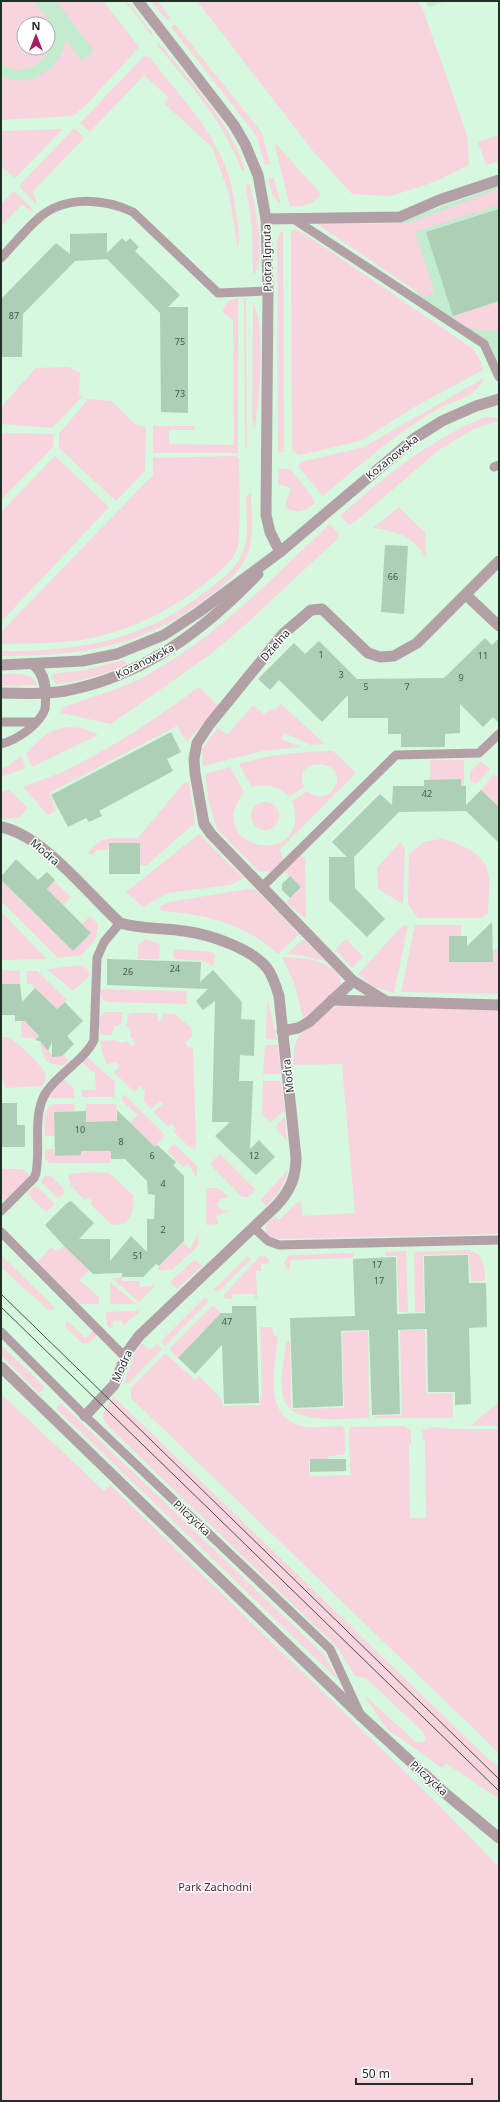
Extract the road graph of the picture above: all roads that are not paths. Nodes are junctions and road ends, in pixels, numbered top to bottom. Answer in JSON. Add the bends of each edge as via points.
{"nodes":[{"id":1,"x":138,"y":1,"type":"edge"},
{"id":2,"x":499,"y":180,"type":"edge"},
{"id":3,"x":266,"y":218,"type":"junction"},
{"id":4,"x":292,"y":218,"type":"junction"},
{"id":5,"x":1,"y":258,"type":"edge"},
{"id":6,"x":268,"y":291,"type":"junction"},
{"id":7,"x":499,"y":377,"type":"edge"},
{"id":8,"x":499,"y":399,"type":"edge"},
{"id":9,"x":280,"y":552,"type":"junction"},
{"id":10,"x":499,"y":560,"type":"edge"},
{"id":11,"x":466,"y":595,"type":"junction"},
{"id":12,"x":499,"y":626,"type":"edge"},
{"id":13,"x":33,"y":664,"type":"junction"},
{"id":14,"x":1,"y":665,"type":"edge"},
{"id":15,"x":1,"y":693,"type":"edge"},
{"id":16,"x":46,"y":693,"type":"junction"},
{"id":17,"x":1,"y":722,"type":"edge"},
{"id":18,"x":36,"y":722,"type":"junction"},
{"id":19,"x":499,"y":734,"type":"edge"},
{"id":20,"x":1,"y":744,"type":"edge"},
{"id":21,"x":1,"y":827,"type":"edge"},
{"id":22,"x":262,"y":887,"type":"junction"},
{"id":23,"x":120,"y":923,"type":"junction"},
{"id":24,"x":353,"y":981,"type":"junction"},
{"id":25,"x":332,"y":1000,"type":"junction"},
{"id":26,"x":384,"y":1000,"type":"junction"},
{"id":27,"x":499,"y":1004,"type":"edge"},
{"id":28,"x":282,"y":1031,"type":"junction"},
{"id":29,"x":1,"y":1212,"type":"edge"},
{"id":30,"x":253,"y":1227,"type":"junction"},
{"id":31,"x":1,"y":1232,"type":"edge"},
{"id":32,"x":499,"y":1240,"type":"edge"},
{"id":33,"x":1,"y":1332,"type":"edge"},
{"id":34,"x":126,"y":1358,"type":"junction"},
{"id":35,"x":1,"y":1367,"type":"edge"},
{"id":36,"x":85,"y":1416,"type":"junction"},
{"id":37,"x":362,"y":1717,"type":"junction"},
{"id":38,"x":499,"y":1838,"type":"edge"}],
"edges":[{"from":1,"to":3,"type":"street","name":"Piotra Ignuta","via":[[211,93],[245,144],[258,176]]},
{"from":2,"to":4,"type":"street","via":[[439,200],[400,217]]},
{"from":3,"to":4,"type":"street"},
{"from":3,"to":6,"type":"street","name":"Piotra Ignuta"},
{"from":4,"to":7,"type":"lane","via":[[484,344]]},
{"from":5,"to":6,"type":"lane","via":[[50,210],[69,203],[101,202],[133,212],[218,292]]},
{"from":6,"to":9,"type":"street","name":"Piotra Ignuta","via":[[266,514],[270,532]]},
{"from":8,"to":9,"type":"street","name":"Kozanowska","via":[[442,421],[415,438]]},
{"from":9,"to":13,"type":"street","name":"Kozanowska","via":[[178,627],[138,647],[82,662]]},
{"from":9,"to":16,"type":"street","name":"Kozanowska","via":[[227,606],[171,650],[119,676],[70,690]]},
{"from":10,"to":11,"type":"street","name":"Dzielna"},
{"from":11,"to":12,"type":"street"},
{"from":11,"to":22,"type":"street","name":"Dzielna","via":[[417,643],[394,656],[380,657],[368,653],[322,609],[311,610],[283,634],[209,725],[197,743],[194,759],[204,824],[222,848]]},
{"from":13,"to":14,"type":"street","name":"Kozanowska"},
{"from":13,"to":16,"type":"street","via":[[44,678]]},
{"from":15,"to":16,"type":"street","name":"Kozanowska"},
{"from":16,"to":18,"type":"lane","via":[[45,709]]},
{"from":17,"to":18,"type":"lane"},
{"from":18,"to":20,"type":"lane","via":[[19,737]]},
{"from":19,"to":22,"type":"lane","via":[[480,754],[396,755]]},
{"from":21,"to":23,"type":"street","name":"Modra","via":[[23,834],[38,844]]},
{"from":22,"to":24,"type":"street","name":"Dzielna"},
{"from":23,"to":28,"type":"street","name":"Modra","via":[[134,928],[206,935],[238,947],[254,957],[267,968],[274,981],[279,996]]},
{"from":23,"to":29,"type":"lane","via":[[104,942],[96,958],[94,1040],[45,1092],[38,1113],[36,1173]]},
{"from":24,"to":25,"type":"street"},
{"from":24,"to":26,"type":"street","name":"Dzielna"},
{"from":25,"to":26,"type":"street"},
{"from":25,"to":28,"type":"street","via":[[309,1022],[298,1028]]},
{"from":26,"to":27,"type":"street"},
{"from":28,"to":30,"type":"street","name":"Modra","via":[[296,1171],[286,1195]]},
{"from":30,"to":32,"type":"lane","via":[[268,1241],[279,1245]]},
{"from":30,"to":34,"type":"street","name":"Modra","via":[[139,1336],[131,1345]]},
{"from":31,"to":34,"type":"lane"},
{"from":33,"to":36,"type":"lane","name":"Pilczycka"},
{"from":34,"to":36,"type":"street","name":"Modra","via":[[114,1385]]},
{"from":35,"to":37,"type":"street","name":"Pilczycka"},
{"from":36,"to":37,"type":"lane","name":"Pilczycka","via":[[330,1649]]},
{"from":37,"to":38,"type":"street","name":"Pilczycka","via":[[446,1794]]}]}
